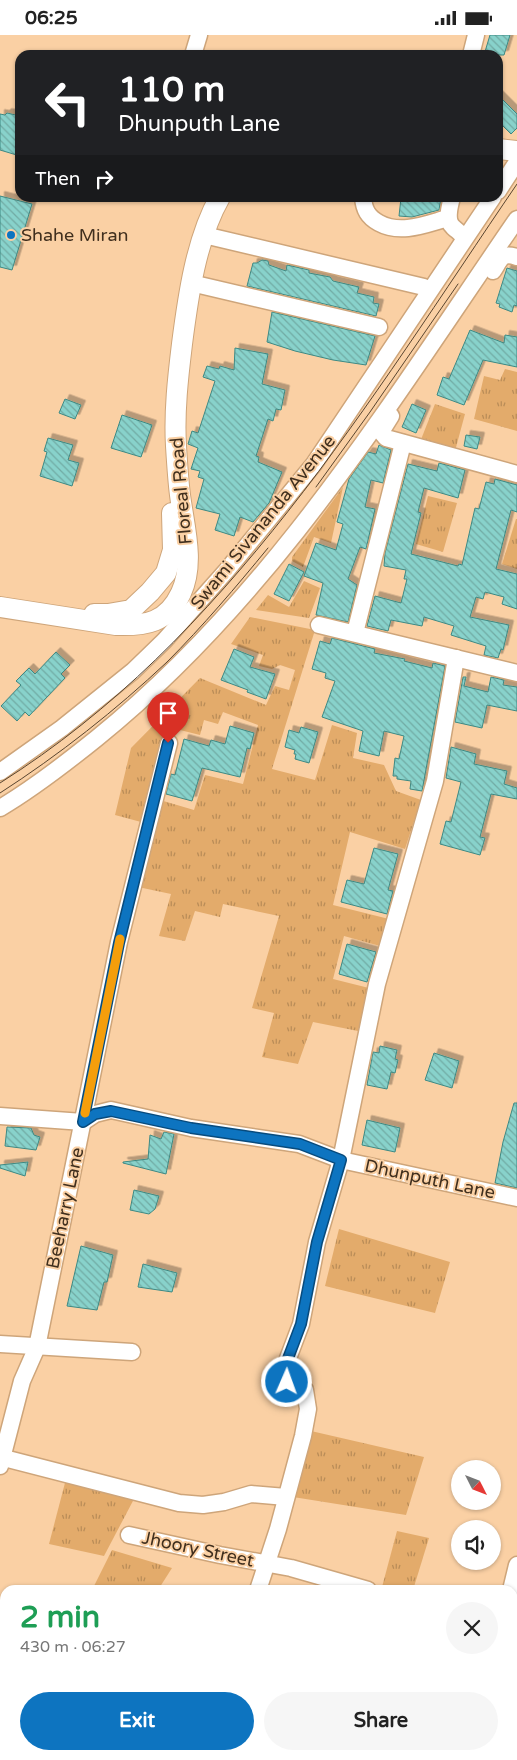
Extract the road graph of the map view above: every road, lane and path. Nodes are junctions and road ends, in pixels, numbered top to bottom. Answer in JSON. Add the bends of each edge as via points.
{"nodes":[{"id":1,"x":199,"y":35,"type":"edge"},
{"id":2,"x":476,"y":35,"type":"edge"},
{"id":3,"x":195,"y":50,"type":"edge"},
{"id":4,"x":472,"y":50,"type":"edge"},
{"id":5,"x":503,"y":150,"type":"edge"},
{"id":6,"x":517,"y":151,"type":"edge"},
{"id":7,"x":517,"y":162,"type":"edge"},
{"id":8,"x":503,"y":183,"type":"edge"},
{"id":9,"x":217,"y":202,"type":"edge"},
{"id":10,"x":363,"y":202,"type":"edge"},
{"id":11,"x":451,"y":202,"type":"edge"},
{"id":12,"x":490,"y":202,"type":"edge"},
{"id":13,"x":448,"y":217,"type":"junction"},
{"id":14,"x":517,"y":219,"type":"edge"},
{"id":15,"x":204,"y":235,"type":"junction"},
{"id":16,"x":464,"y":239,"type":"junction"},
{"id":17,"x":512,"y":255,"type":"edge"},
{"id":18,"x":191,"y":283,"type":"junction"},
{"id":19,"x":424,"y":287,"type":"dead end"},
{"id":20,"x":379,"y":327,"type":"dead end"},
{"id":21,"x":403,"y":443,"type":"junction"},
{"id":22,"x":176,"y":445,"type":"junction"},
{"id":23,"x":517,"y":474,"type":"edge"},
{"id":24,"x":0,"y":607,"type":"edge"},
{"id":25,"x":42,"y":613,"type":"junction"},
{"id":26,"x":319,"y":625,"type":"dead end"},
{"id":27,"x":355,"y":633,"type":"junction"},
{"id":28,"x":456,"y":657,"type":"junction"},
{"id":29,"x":517,"y":673,"type":"edge"},
{"id":30,"x":168,"y":743,"type":"dead end"},
{"id":31,"x":0,"y":772,"type":"edge"},
{"id":32,"x":0,"y":808,"type":"edge"},
{"id":33,"x":0,"y":1116,"type":"edge"},
{"id":34,"x":83,"y":1122,"type":"junction"},
{"id":35,"x":341,"y":1160,"type":"junction"},
{"id":36,"x":517,"y":1198,"type":"edge"},
{"id":37,"x":0,"y":1344,"type":"edge"},
{"id":38,"x":37,"y":1347,"type":"junction"},
{"id":39,"x":132,"y":1351,"type":"dead end"},
{"id":40,"x":1,"y":1460,"type":"edge"},
{"id":41,"x":286,"y":1497,"type":"junction"},
{"id":42,"x":129,"y":1535,"type":"dead end"},
{"id":43,"x":266,"y":1563,"type":"junction"},
{"id":44,"x":517,"y":1565,"type":"edge"},
{"id":45,"x":259,"y":1585,"type":"edge"},
{"id":46,"x":351,"y":1585,"type":"edge"},
{"id":47,"x":513,"y":1585,"type":"edge"}],
"edges":[{"from":1,"to":3,"type":"street"},
{"from":2,"to":4,"type":"street"},
{"from":5,"to":6,"type":"main road"},
{"from":7,"to":8,"type":"street","name":"Swami Sivananda Avenue"},
{"from":9,"to":15,"type":"main road","name":"Floreal Road"},
{"from":10,"to":13,"type":"street","via":[[370,218],[386,227],[416,227]]},
{"from":11,"to":13,"type":"street"},
{"from":12,"to":16,"type":"street","name":"Swami Sivananda Avenue"},
{"from":13,"to":16,"type":"street","via":[[452,227],[461,232]]},
{"from":14,"to":32,"type":"street","via":[[332,486],[231,610],[179,666],[128,713]]},
{"from":15,"to":18,"type":"main road","name":"Floreal Road"},
{"from":15,"to":19,"type":"street"},
{"from":16,"to":31,"type":"street","name":"Swami Sivananda Avenue","via":[[314,464],[227,570],[164,641],[126,676],[62,729]]},
{"from":17,"to":21,"type":"street","via":[[502,258],[382,428],[386,438]]},
{"from":18,"to":20,"type":"street"},
{"from":18,"to":22,"type":"main road","name":"Floreal Road","via":[[178,381]]},
{"from":21,"to":23,"type":"street"},
{"from":21,"to":27,"type":"street"},
{"from":22,"to":25,"type":"main road","via":[[173,551],[166,573],[131,610],[108,614]]},
{"from":22,"to":25,"type":"main road","name":"Floreal Road","via":[[187,569],[182,591],[168,613],[156,621],[133,626]]},
{"from":24,"to":25,"type":"main road","name":"Floreal Road"},
{"from":26,"to":27,"type":"street"},
{"from":27,"to":28,"type":"street"},
{"from":28,"to":29,"type":"street"},
{"from":28,"to":35,"type":"street","via":[[435,781],[377,984]]},
{"from":30,"to":34,"type":"street","name":"Beeharry Lane","via":[[119,943]]},
{"from":33,"to":34,"type":"street"},
{"from":34,"to":35,"type":"street","name":"Dhunputh Lane","via":[[95,1114],[111,1111],[191,1128],[300,1144]]},
{"from":34,"to":38,"type":"street","name":"Beeharry Lane"},
{"from":35,"to":36,"type":"street","name":"Dhunputh Lane"},
{"from":35,"to":41,"type":"street","via":[[317,1242],[301,1324],[284,1369],[287,1382],[305,1390],[308,1409]]},
{"from":37,"to":38,"type":"street"},
{"from":38,"to":39,"type":"street"},
{"from":38,"to":40,"type":"street","name":"Beeharry Lane","via":[[22,1381]]},
{"from":40,"to":41,"type":"street","via":[[179,1503],[203,1505],[252,1494]]},
{"from":41,"to":43,"type":"street"},
{"from":42,"to":43,"type":"street","name":"Jhoory Street"},
{"from":43,"to":45,"type":"street"},
{"from":43,"to":46,"type":"street","name":"Jhoory Street"},
{"from":44,"to":47,"type":"street"}]}
